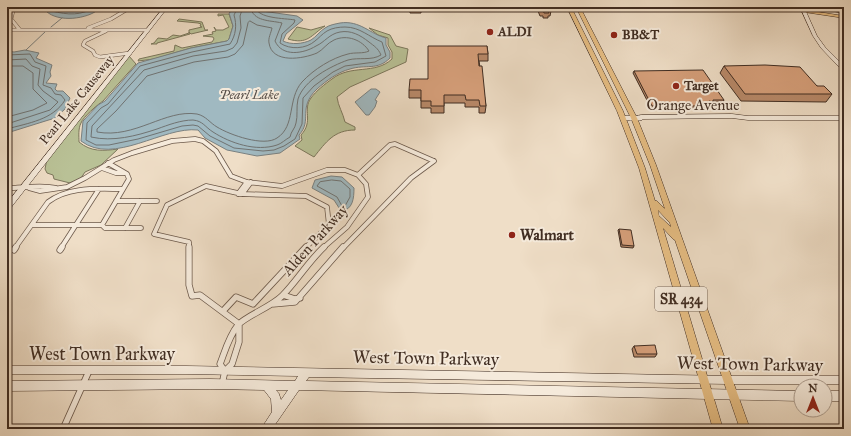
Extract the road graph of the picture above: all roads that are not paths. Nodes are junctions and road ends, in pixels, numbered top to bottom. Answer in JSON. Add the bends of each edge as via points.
{"nodes":[{"id":1,"x":14,"y":7,"type":"edge"},
{"id":2,"x":131,"y":7,"type":"edge"},
{"id":3,"x":166,"y":7,"type":"edge"},
{"id":4,"x":563,"y":7,"type":"edge"},
{"id":5,"x":583,"y":7,"type":"edge"},
{"id":6,"x":777,"y":7,"type":"edge"},
{"id":7,"x":816,"y":7,"type":"edge"},
{"id":8,"x":570,"y":9,"type":"edge"},
{"id":9,"x":803,"y":9,"type":"edge"},
{"id":10,"x":579,"y":10,"type":"edge"},
{"id":11,"x":844,"y":12,"type":"edge"},
{"id":12,"x":844,"y":17,"type":"edge"},
{"id":13,"x":7,"y":30,"type":"edge"},
{"id":14,"x":20,"y":30,"type":"junction"},
{"id":15,"x":84,"y":30,"type":"junction"},
{"id":16,"x":107,"y":30,"type":"junction"},
{"id":17,"x":148,"y":30,"type":"junction"},
{"id":18,"x":130,"y":52,"type":"junction"},
{"id":19,"x":590,"y":52,"type":"junction"},
{"id":20,"x":606,"y":64,"type":"junction"},
{"id":21,"x":844,"y":69,"type":"edge"},
{"id":22,"x":623,"y":118,"type":"junction"},
{"id":23,"x":636,"y":118,"type":"junction"},
{"id":24,"x":844,"y":118,"type":"edge"},
{"id":25,"x":108,"y":163,"type":"junction"},
{"id":26,"x":102,"y":168,"type":"junction"},
{"id":27,"x":124,"y":173,"type":"junction"},
{"id":28,"x":359,"y":173,"type":"junction"},
{"id":29,"x":249,"y":182,"type":"junction"},
{"id":30,"x":7,"y":188,"type":"edge"},
{"id":31,"x":26,"y":188,"type":"junction"},
{"id":32,"x":99,"y":189,"type":"junction"},
{"id":33,"x":123,"y":190,"type":"junction"},
{"id":34,"x":240,"y":194,"type":"junction"},
{"id":35,"x":652,"y":199,"type":"junction"},
{"id":36,"x":116,"y":201,"type":"junction"},
{"id":37,"x":140,"y":201,"type":"junction"},
{"id":38,"x":157,"y":201,"type":"dead end"},
{"id":39,"x":7,"y":208,"type":"edge"},
{"id":40,"x":658,"y":218,"type":"junction"},
{"id":41,"x":673,"y":221,"type":"junction"},
{"id":42,"x":32,"y":225,"type":"junction"},
{"id":43,"x":76,"y":225,"type":"junction"},
{"id":44,"x":102,"y":225,"type":"junction"},
{"id":45,"x":125,"y":228,"type":"junction"},
{"id":46,"x":141,"y":228,"type":"dead end"},
{"id":47,"x":679,"y":240,"type":"junction"},
{"id":48,"x":14,"y":250,"type":"dead end"},
{"id":49,"x":60,"y":250,"type":"dead end"},
{"id":50,"x":283,"y":295,"type":"junction"},
{"id":51,"x":300,"y":298,"type":"junction"},
{"id":52,"x":271,"y":305,"type":"junction"},
{"id":53,"x":223,"y":311,"type":"junction"},
{"id":54,"x":239,"y":324,"type":"junction"},
{"id":55,"x":7,"y":370,"type":"edge"},
{"id":56,"x":89,"y":371,"type":"junction"},
{"id":57,"x":225,"y":371,"type":"junction"},
{"id":58,"x":307,"y":372,"type":"junction"},
{"id":59,"x":703,"y":380,"type":"junction"},
{"id":60,"x":728,"y":380,"type":"junction"},
{"id":61,"x":844,"y":380,"type":"edge"},
{"id":62,"x":222,"y":385,"type":"junction"},
{"id":63,"x":7,"y":386,"type":"edge"},
{"id":64,"x":83,"y":386,"type":"junction"},
{"id":65,"x":267,"y":386,"type":"junction"},
{"id":66,"x":297,"y":387,"type":"junction"},
{"id":67,"x":708,"y":395,"type":"junction"},
{"id":68,"x":734,"y":396,"type":"junction"},
{"id":69,"x":793,"y":396,"type":"edge"},
{"id":70,"x":833,"y":396,"type":"edge"},
{"id":71,"x":844,"y":396,"type":"edge"},
{"id":72,"x":277,"y":414,"type":"junction"},
{"id":73,"x":63,"y":429,"type":"edge"},
{"id":74,"x":266,"y":429,"type":"edge"},
{"id":75,"x":718,"y":429,"type":"edge"},
{"id":76,"x":745,"y":429,"type":"edge"}],
"edges":[{"from":1,"to":14,"type":"street","via":[[11,18]]},
{"from":2,"to":15,"type":"street","via":[[112,19]]},
{"from":3,"to":17,"type":"street","name":"Pearl Lake Causeway"},
{"from":4,"to":8,"type":"main road"},
{"from":5,"to":10,"type":"main road"},
{"from":6,"to":9,"type":"main road"},
{"from":7,"to":11,"type":"main road"},
{"from":8,"to":19,"type":"main road","number":"SR 434"},
{"from":9,"to":12,"type":"main road"},
{"from":9,"to":21,"type":"street","via":[[814,36]]},
{"from":10,"to":20,"type":"main road","number":"SR 434"},
{"from":13,"to":14,"type":"street"},
{"from":14,"to":15,"type":"street"},
{"from":15,"to":16,"type":"street"},
{"from":16,"to":17,"type":"street"},
{"from":16,"to":18,"type":"street","via":[[83,45],[100,57]]},
{"from":17,"to":18,"type":"street","name":"Pearl Lake Causeway"},
{"from":18,"to":31,"type":"street","name":"Pearl Lake Causeway"},
{"from":19,"to":20,"type":"main road"},
{"from":19,"to":22,"type":"main road","number":"SR 434"},
{"from":20,"to":23,"type":"main road","number":"SR 434"},
{"from":22,"to":23,"type":"street","name":"Orange Avenue"},
{"from":22,"to":35,"type":"main road","number":"SR 434"},
{"from":23,"to":24,"type":"street","name":"Orange Avenue"},
{"from":23,"to":41,"type":"main road","number":"SR 434"},
{"from":25,"to":26,"type":"street"},
{"from":25,"to":27,"type":"street"},
{"from":25,"to":29,"type":"street","via":[[127,154],[173,141],[202,140],[219,154],[231,176]]},
{"from":26,"to":27,"type":"street"},
{"from":26,"to":31,"type":"street","via":[[67,187],[34,192]]},
{"from":27,"to":33,"type":"street","via":[[129,179]]},
{"from":28,"to":29,"type":"street","via":[[327,170],[282,186]]},
{"from":28,"to":50,"type":"street","name":"Alden Parkway","via":[[366,184],[368,197],[347,227],[317,254]]},
{"from":28,"to":51,"type":"street","via":[[390,145],[395,144],[434,161],[406,184],[333,258]]},
{"from":29,"to":34,"type":"street"},
{"from":30,"to":31,"type":"street"},
{"from":31,"to":39,"type":"street","name":"Pearl Lake Causeway"},
{"from":32,"to":33,"type":"street"},
{"from":32,"to":42,"type":"street","via":[[81,190],[55,197],[48,202]]},
{"from":32,"to":43,"type":"street"},
{"from":33,"to":36,"type":"street"},
{"from":34,"to":53,"type":"street","via":[[206,186],[167,204],[154,234],[188,242],[189,285],[192,296],[200,295]]},
{"from":34,"to":53,"type":"street","via":[[306,196],[327,207],[329,225],[253,304],[236,297]]},
{"from":35,"to":40,"type":"main road","number":"SR 434"},
{"from":35,"to":41,"type":"main road"},
{"from":36,"to":37,"type":"street"},
{"from":36,"to":44,"type":"street"},
{"from":37,"to":38,"type":"street"},
{"from":37,"to":45,"type":"street"},
{"from":40,"to":47,"type":"main road"},
{"from":40,"to":59,"type":"main road","number":"SR 434"},
{"from":41,"to":47,"type":"main road","number":"SR 434"},
{"from":42,"to":43,"type":"street"},
{"from":42,"to":48,"type":"street"},
{"from":43,"to":44,"type":"street"},
{"from":43,"to":49,"type":"street"},
{"from":44,"to":45,"type":"street","via":[[105,228]]},
{"from":45,"to":46,"type":"street"},
{"from":47,"to":60,"type":"main road","number":"SR 434"},
{"from":50,"to":51,"type":"street"},
{"from":50,"to":52,"type":"street","name":"Alden Parkway"},
{"from":51,"to":52,"type":"street","via":[[296,302]]},
{"from":52,"to":54,"type":"street","name":"Alden Parkway"},
{"from":53,"to":54,"type":"street"},
{"from":54,"to":57,"type":"street","name":"Alden Parkway","via":[[239,342],[232,364]]},
{"from":54,"to":57,"type":"street","name":"Alden Parkway","via":[[220,364]]},
{"from":55,"to":56,"type":"street","name":"West Town Parkway"},
{"from":56,"to":57,"type":"street","name":"West Town Parkway"},
{"from":56,"to":64,"type":"street"},
{"from":57,"to":58,"type":"street","name":"West Town Parkway"},
{"from":57,"to":62,"type":"street","name":"Alden Parkway"},
{"from":58,"to":59,"type":"street","name":"West Town Parkway"},
{"from":58,"to":66,"type":"street"},
{"from":59,"to":60,"type":"street","name":"West Town Parkway"},
{"from":59,"to":67,"type":"main road","number":"SR 434"},
{"from":60,"to":61,"type":"street","name":"West Town Parkway"},
{"from":60,"to":68,"type":"main road","number":"SR 434"},
{"from":62,"to":64,"type":"street","name":"West Town Parkway"},
{"from":62,"to":65,"type":"street","name":"West Town Parkway"},
{"from":63,"to":64,"type":"street","name":"West Town Parkway"},
{"from":64,"to":73,"type":"street"},
{"from":65,"to":66,"type":"street","name":"West Town Parkway"},
{"from":65,"to":72,"type":"street","via":[[276,397]]},
{"from":66,"to":67,"type":"street","name":"West Town Parkway"},
{"from":66,"to":72,"type":"street"},
{"from":67,"to":68,"type":"street","name":"West Town Parkway"},
{"from":67,"to":75,"type":"main road","number":"SR 434"},
{"from":68,"to":69,"type":"street","name":"West Town Parkway"},
{"from":68,"to":76,"type":"main road","number":"SR 434"},
{"from":70,"to":71,"type":"street","name":"West Town Parkway"},
{"from":72,"to":74,"type":"street"}]}
